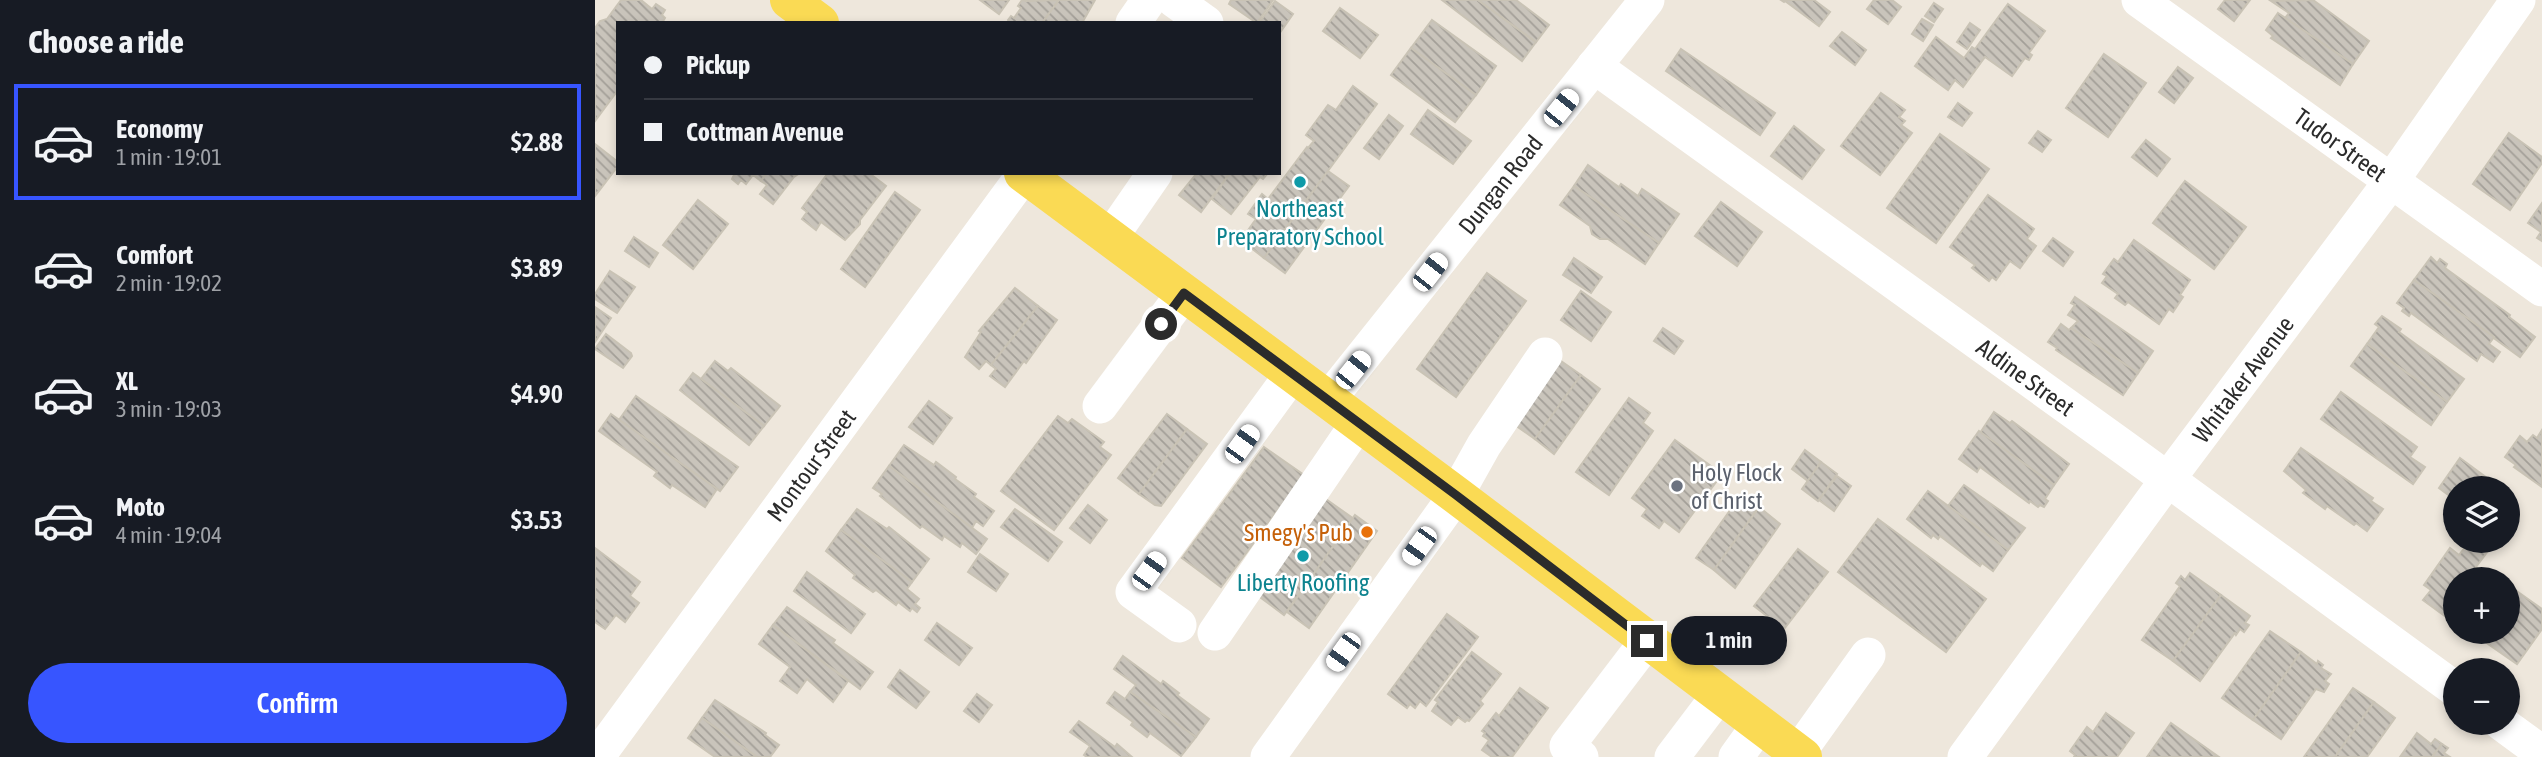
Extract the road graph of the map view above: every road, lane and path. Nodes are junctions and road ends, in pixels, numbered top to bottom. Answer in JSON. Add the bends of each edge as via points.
{"nodes":[{"id":1,"x":789,"y":0,"type":"edge"},
{"id":2,"x":1149,"y":0,"type":"edge"},
{"id":3,"x":1174,"y":0,"type":"edge"},
{"id":4,"x":1647,"y":0,"type":"edge"},
{"id":5,"x":2139,"y":0,"type":"edge"},
{"id":6,"x":2518,"y":0,"type":"edge"},
{"id":7,"x":817,"y":21,"type":"edge"},
{"id":8,"x":1134,"y":21,"type":"edge"},
{"id":9,"x":1203,"y":21,"type":"edge"},
{"id":10,"x":1594,"y":66,"type":"junction"},
{"id":11,"x":1023,"y":175,"type":"edge"},
{"id":12,"x":1025,"y":175,"type":"edge"},
{"id":13,"x":1154,"y":175,"type":"edge"},
{"id":14,"x":2392,"y":180,"type":"junction"},
{"id":15,"x":1110,"y":237,"type":"junction"},
{"id":16,"x":2542,"y":289,"type":"edge"},
{"id":17,"x":1184,"y":293,"type":"junction"},
{"id":18,"x":1545,"y":355,"type":"dead end"},
{"id":19,"x":1293,"y":373,"type":"junction"},
{"id":20,"x":1328,"y":400,"type":"junction"},
{"id":21,"x":1100,"y":406,"type":"dead end"},
{"id":22,"x":1358,"y":423,"type":"junction"},
{"id":23,"x":2168,"y":479,"type":"junction"},
{"id":24,"x":1456,"y":495,"type":"junction"},
{"id":25,"x":1179,"y":625,"type":"dead end"},
{"id":26,"x":1215,"y":633,"type":"dead end"},
{"id":27,"x":1647,"y":641,"type":"junction"},
{"id":28,"x":1868,"y":655,"type":"dead end"},
{"id":29,"x":2443,"y":680,"type":"edge"},
{"id":30,"x":1719,"y":695,"type":"junction"},
{"id":31,"x":1759,"y":725,"type":"junction"},
{"id":32,"x":2517,"y":735,"type":"edge"},
{"id":33,"x":2542,"y":753,"type":"edge"},
{"id":34,"x":1800,"y":755,"type":"edge"},
{"id":35,"x":597,"y":757,"type":"edge"},
{"id":36,"x":1268,"y":757,"type":"edge"},
{"id":37,"x":1581,"y":757,"type":"edge"},
{"id":38,"x":1672,"y":757,"type":"edge"},
{"id":39,"x":1736,"y":757,"type":"edge"},
{"id":40,"x":1965,"y":757,"type":"edge"}],
"edges":[{"from":1,"to":7,"type":"main road"},
{"from":2,"to":8,"type":"street"},
{"from":3,"to":9,"type":"street"},
{"from":4,"to":10,"type":"street","name":"Dungan Road"},
{"from":5,"to":14,"type":"street","name":"Tudor Street"},
{"from":6,"to":14,"type":"street","name":"Whitaker Avenue"},
{"from":10,"to":20,"type":"street","name":"Dungan Road"},
{"from":10,"to":23,"type":"street","name":"Aldine Street"},
{"from":11,"to":35,"type":"street","name":"Montour Street"},
{"from":12,"to":15,"type":"main road"},
{"from":13,"to":15,"type":"street"},
{"from":14,"to":16,"type":"street","name":"Tudor Street"},
{"from":14,"to":23,"type":"street","name":"Whitaker Avenue"},
{"from":15,"to":17,"type":"main road"},
{"from":17,"to":19,"type":"main road"},
{"from":17,"to":21,"type":"street"},
{"from":18,"to":24,"type":"street"},
{"from":19,"to":20,"type":"main road"},
{"from":19,"to":25,"type":"street","via":[[1133,592]]},
{"from":20,"to":22,"type":"main road"},
{"from":22,"to":24,"type":"main road"},
{"from":22,"to":26,"type":"street"},
{"from":23,"to":29,"type":"street","name":"Aldine Street"},
{"from":23,"to":40,"type":"street","name":"Whitaker Avenue"},
{"from":24,"to":27,"type":"main road"},
{"from":24,"to":36,"type":"street"},
{"from":27,"to":30,"type":"main road"},
{"from":27,"to":37,"type":"street","via":[[1567,746]]},
{"from":28,"to":34,"type":"street"},
{"from":30,"to":31,"type":"main road"},
{"from":30,"to":38,"type":"street"},
{"from":31,"to":34,"type":"main road"},
{"from":31,"to":39,"type":"street"},
{"from":32,"to":33,"type":"street"}]}
